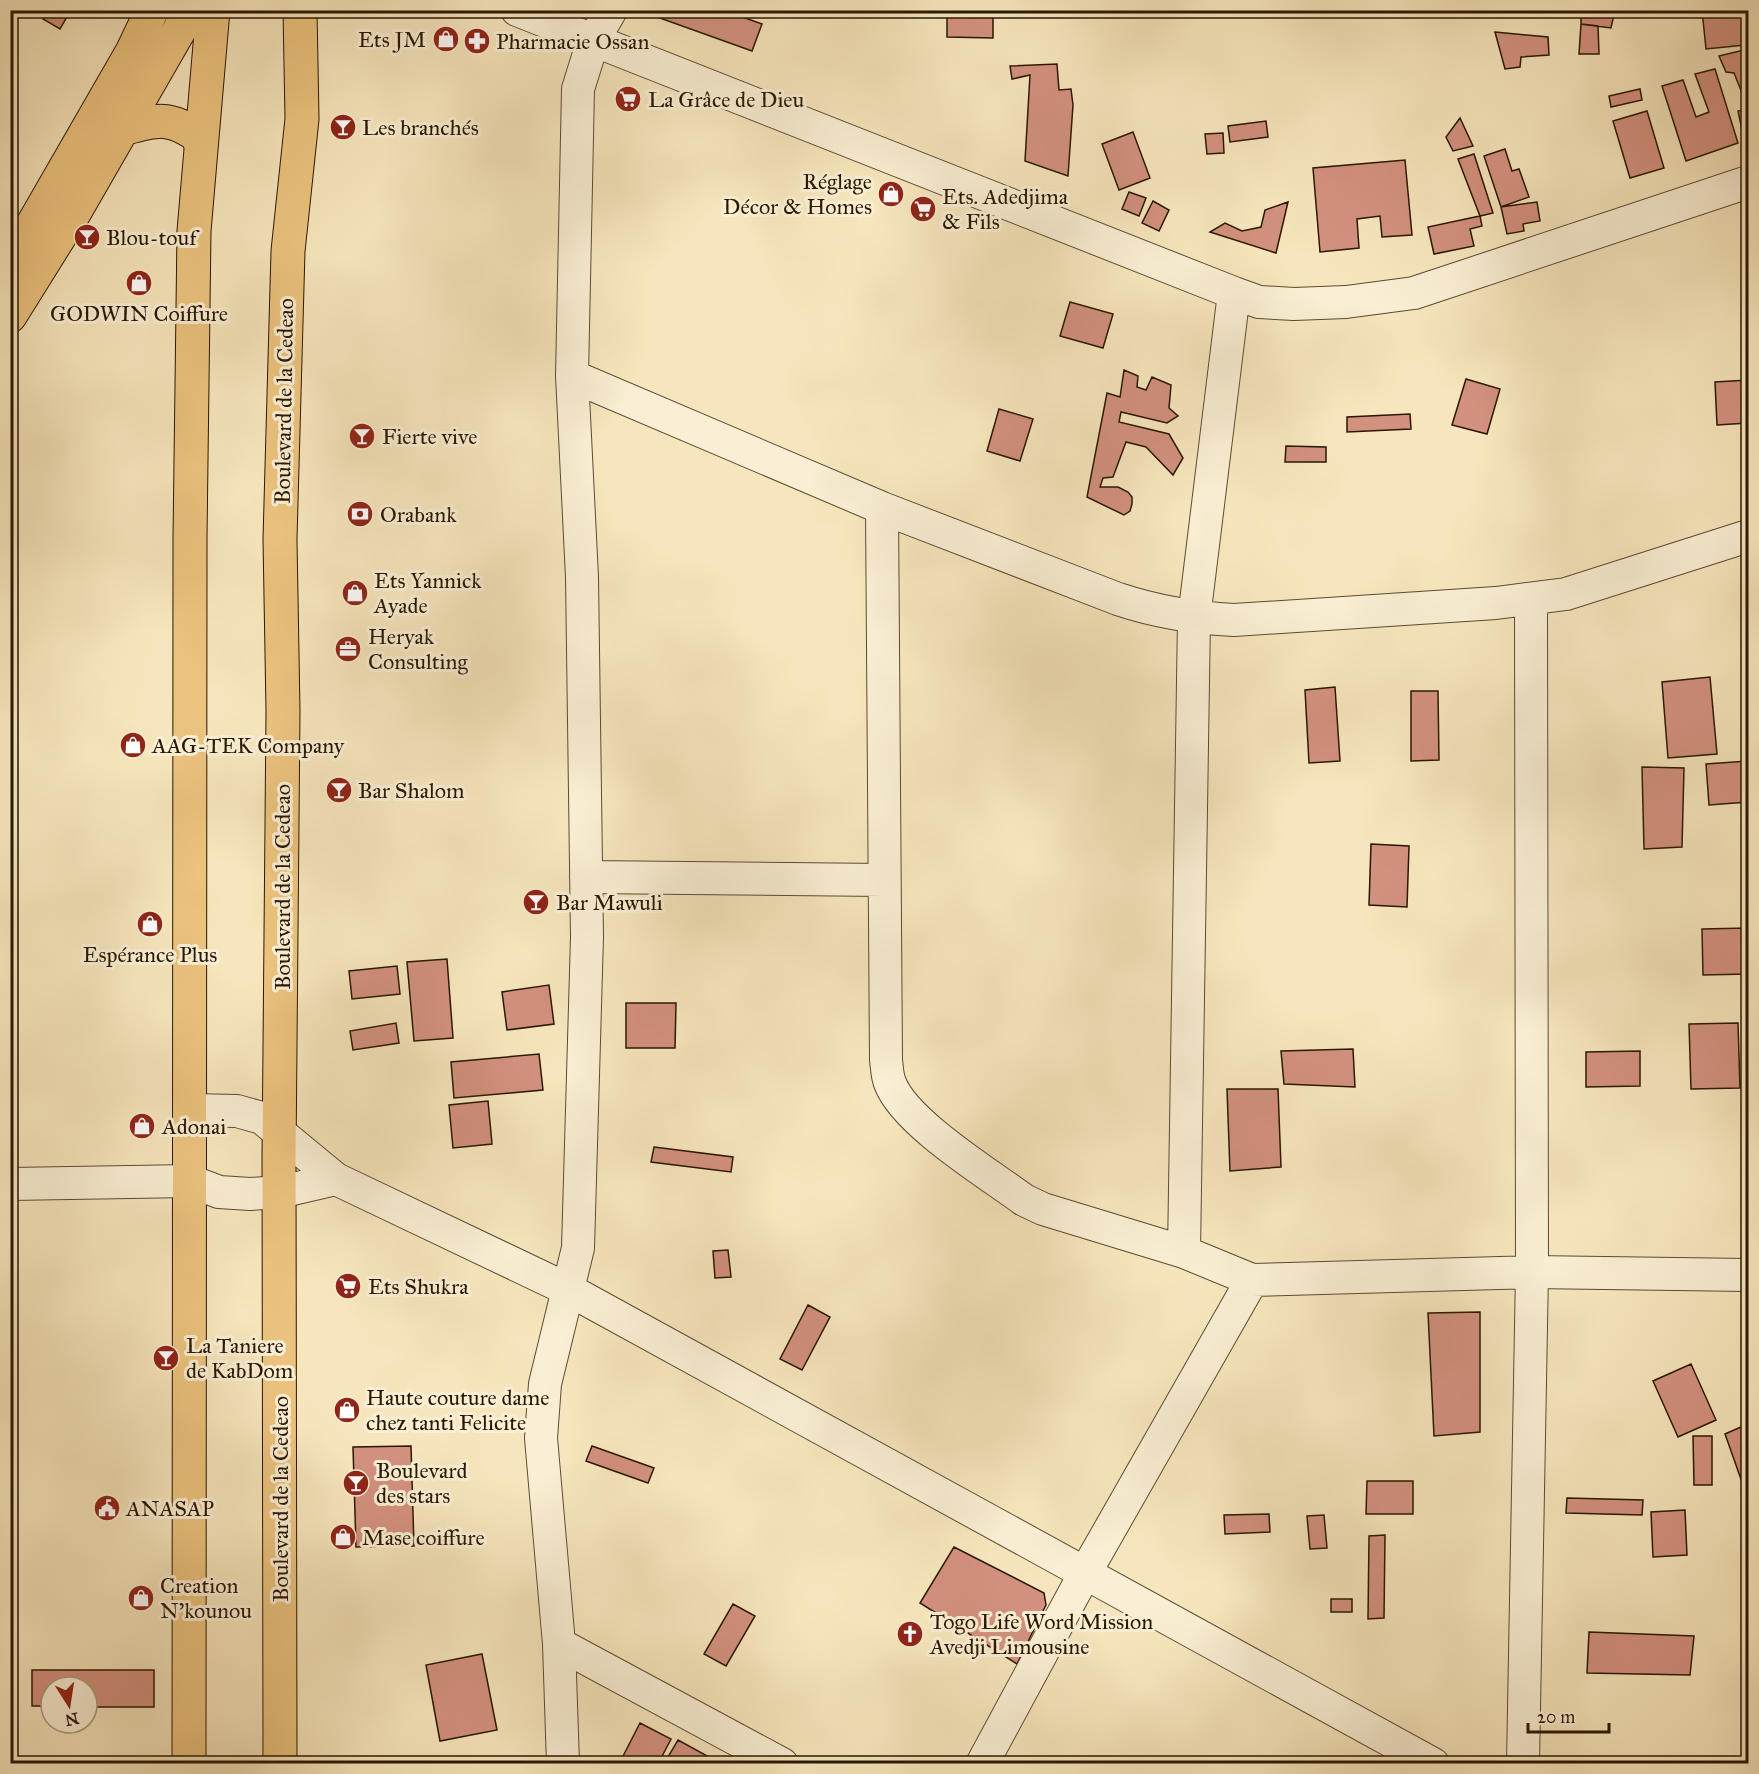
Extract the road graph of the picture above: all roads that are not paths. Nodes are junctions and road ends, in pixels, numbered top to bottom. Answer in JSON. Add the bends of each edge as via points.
{"nodes":[{"id":1,"x":152,"y":10,"type":"edge"},
{"id":2,"x":188,"y":10,"type":"edge"},
{"id":3,"x":213,"y":10,"type":"edge"},
{"id":4,"x":300,"y":10,"type":"edge"},
{"id":5,"x":517,"y":10,"type":"edge"},
{"id":6,"x":611,"y":10,"type":"edge"},
{"id":7,"x":593,"y":41,"type":"junction"},
{"id":8,"x":123,"y":129,"type":"junction"},
{"id":9,"x":200,"y":143,"type":"junction"},
{"id":10,"x":1749,"y":182,"type":"edge"},
{"id":11,"x":20,"y":225,"type":"edge"},
{"id":12,"x":10,"y":264,"type":"edge"},
{"id":13,"x":1234,"y":294,"type":"junction"},
{"id":14,"x":10,"y":316,"type":"edge"},
{"id":15,"x":572,"y":376,"type":"junction"},
{"id":16,"x":882,"y":508,"type":"junction"},
{"id":17,"x":1749,"y":536,"type":"edge"},
{"id":18,"x":1531,"y":599,"type":"junction"},
{"id":19,"x":1194,"y":618,"type":"junction"},
{"id":20,"x":586,"y":877,"type":"junction"},
{"id":21,"x":884,"y":880,"type":"junction"},
{"id":22,"x":190,"y":1110,"type":"junction"},
{"id":23,"x":280,"y":1132,"type":"junction"},
{"id":24,"x":336,"y":1179,"type":"junction"},
{"id":25,"x":190,"y":1181,"type":"junction"},
{"id":26,"x":10,"y":1184,"type":"edge"},
{"id":27,"x":280,"y":1192,"type":"junction"},
{"id":28,"x":1185,"y":1252,"type":"junction"},
{"id":29,"x":1532,"y":1272,"type":"junction"},
{"id":30,"x":1749,"y":1275,"type":"edge"},
{"id":31,"x":1252,"y":1280,"type":"junction"},
{"id":32,"x":569,"y":1290,"type":"junction"},
{"id":33,"x":1085,"y":1574,"type":"junction"},
{"id":34,"x":559,"y":1644,"type":"junction"},
{"id":35,"x":189,"y":1764,"type":"edge"},
{"id":36,"x":280,"y":1764,"type":"edge"},
{"id":37,"x":563,"y":1764,"type":"edge"},
{"id":38,"x":782,"y":1764,"type":"edge"},
{"id":39,"x":982,"y":1764,"type":"edge"},
{"id":40,"x":1433,"y":1764,"type":"edge"},
{"id":41,"x":1523,"y":1764,"type":"edge"}],
"edges":[{"from":1,"to":11,"type":"main road","via":[[132,52]]},
{"from":2,"to":8,"type":"main road"},
{"from":3,"to":9,"type":"main road"},
{"from":4,"to":23,"type":"main road","name":"Boulevard de la Cedeao","via":[[302,119],[288,251],[280,539]]},
{"from":5,"to":7,"type":"street"},
{"from":6,"to":7,"type":"street"},
{"from":7,"to":13,"type":"street"},
{"from":7,"to":15,"type":"street","via":[[578,89]]},
{"from":8,"to":9,"type":"main road","via":[[153,121],[176,122],[199,137]]},
{"from":8,"to":14,"type":"main road"},
{"from":9,"to":22,"type":"main road","via":[[193,254],[190,538]]},
{"from":10,"to":13,"type":"street","via":[[1414,293],[1294,304],[1259,302]]},
{"from":11,"to":12,"type":"main road"},
{"from":13,"to":19,"type":"street"},
{"from":15,"to":16,"type":"street"},
{"from":15,"to":20,"type":"street","via":[[582,577]]},
{"from":16,"to":19,"type":"street","via":[[1118,599]]},
{"from":16,"to":21,"type":"street"},
{"from":17,"to":18,"type":"street","via":[[1566,594]]},
{"from":18,"to":19,"type":"street","via":[[1234,620]]},
{"from":18,"to":29,"type":"street"},
{"from":19,"to":28,"type":"street"},
{"from":20,"to":21,"type":"street"},
{"from":20,"to":32,"type":"street","via":[[578,1248]]},
{"from":21,"to":28,"type":"street","via":[[886,1060],[889,1082],[899,1101],[925,1127],[1024,1200]]},
{"from":22,"to":23,"type":"street","via":[[237,1111],[262,1118]]},
{"from":22,"to":25,"type":"main road"},
{"from":23,"to":24,"type":"street"},
{"from":23,"to":27,"type":"main road","name":"Boulevard de la Cedeao"},
{"from":24,"to":27,"type":"street"},
{"from":24,"to":32,"type":"street"},
{"from":25,"to":26,"type":"street"},
{"from":25,"to":27,"type":"street","via":[[219,1192]]},
{"from":25,"to":35,"type":"main road"},
{"from":27,"to":36,"type":"main road","name":"Boulevard de la Cedeao"},
{"from":28,"to":31,"type":"street"},
{"from":29,"to":30,"type":"street"},
{"from":29,"to":31,"type":"street"},
{"from":29,"to":41,"type":"street"},
{"from":31,"to":33,"type":"street"},
{"from":32,"to":33,"type":"street"},
{"from":32,"to":34,"type":"street","via":[[545,1384],[541,1438]]},
{"from":33,"to":39,"type":"street"},
{"from":33,"to":40,"type":"street"},
{"from":34,"to":37,"type":"street"},
{"from":34,"to":38,"type":"street"}]}
